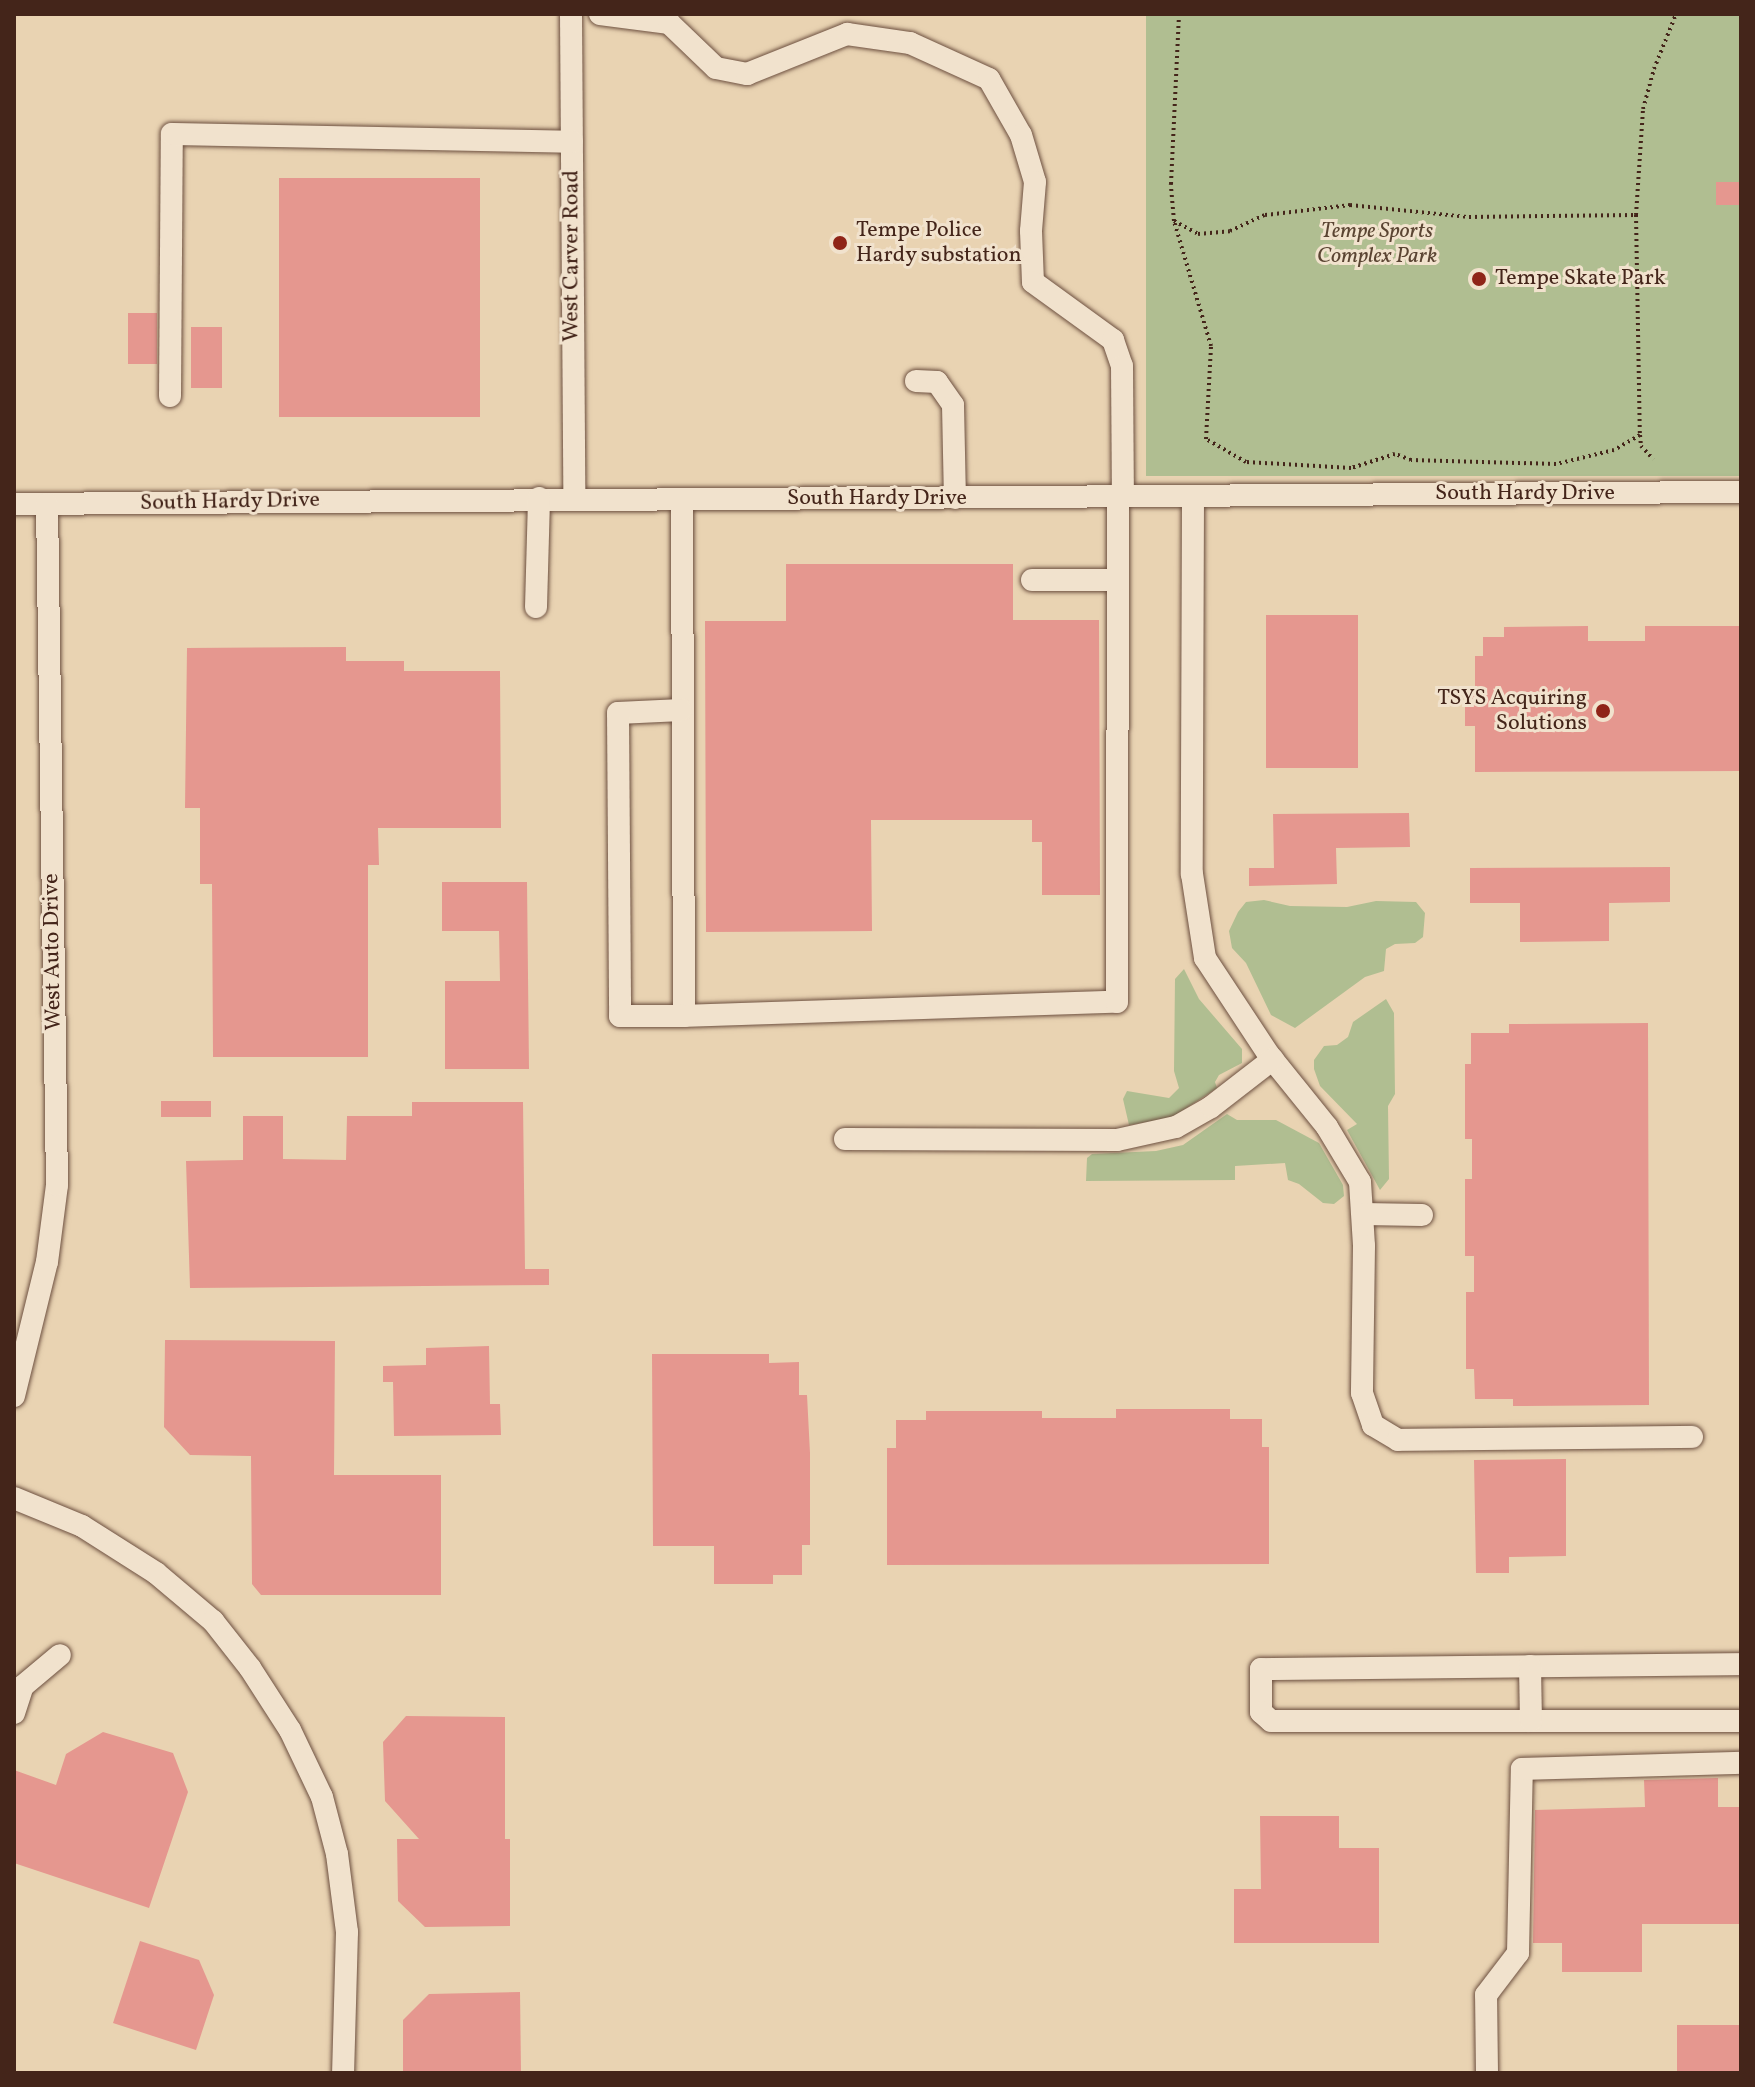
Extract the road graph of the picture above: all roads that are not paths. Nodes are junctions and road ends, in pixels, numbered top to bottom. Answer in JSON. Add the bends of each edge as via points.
{"nodes":[{"id":1,"x":571,"y":14,"type":"edge"},
{"id":2,"x":600,"y":14,"type":"edge"},
{"id":3,"x":572,"y":142,"type":"junction"},
{"id":4,"x":916,"y":381,"type":"dead end"},
{"id":5,"x":170,"y":396,"type":"dead end"},
{"id":6,"x":1741,"y":492,"type":"edge"},
{"id":7,"x":1121,"y":497,"type":"junction"},
{"id":8,"x":1193,"y":497,"type":"junction"},
{"id":9,"x":539,"y":498,"type":"junction"},
{"id":10,"x":574,"y":498,"type":"junction"},
{"id":11,"x":955,"y":498,"type":"junction"},
{"id":12,"x":682,"y":501,"type":"junction"},
{"id":13,"x":14,"y":504,"type":"edge"},
{"id":14,"x":47,"y":504,"type":"junction"},
{"id":15,"x":1032,"y":580,"type":"dead end"},
{"id":16,"x":1117,"y":580,"type":"junction"},
{"id":17,"x":536,"y":607,"type":"dead end"},
{"id":18,"x":681,"y":710,"type":"junction"},
{"id":19,"x":684,"y":1016,"type":"junction"},
{"id":20,"x":1273,"y":1059,"type":"junction"},
{"id":21,"x":845,"y":1139,"type":"dead end"},
{"id":22,"x":1363,"y":1214,"type":"junction"},
{"id":23,"x":1422,"y":1215,"type":"dead end"},
{"id":24,"x":14,"y":1396,"type":"edge"},
{"id":25,"x":1692,"y":1437,"type":"dead end"},
{"id":26,"x":14,"y":1498,"type":"edge"},
{"id":27,"x":60,"y":1655,"type":"dead end"},
{"id":28,"x":1741,"y":1664,"type":"edge"},
{"id":29,"x":1530,"y":1666,"type":"junction"},
{"id":30,"x":14,"y":1713,"type":"edge"},
{"id":31,"x":1531,"y":1721,"type":"junction"},
{"id":32,"x":1741,"y":1721,"type":"edge"},
{"id":33,"x":1741,"y":1763,"type":"edge"},
{"id":34,"x":343,"y":2073,"type":"edge"},
{"id":35,"x":1487,"y":2073,"type":"edge"}],
"edges":[{"from":1,"to":3,"type":"street","name":"West Carver Road"},
{"from":2,"to":7,"type":"street","via":[[669,23],[716,68],[747,74],[847,34],[910,43],[989,79],[1021,135],[1035,182],[1033,282],[1113,340],[1122,366]]},
{"from":3,"to":5,"type":"street","via":[[172,134]]},
{"from":3,"to":10,"type":"street","name":"West Carver Road"},
{"from":4,"to":11,"type":"street","via":[[937,382],[953,405]]},
{"from":6,"to":8,"type":"street","name":"South Hardy Drive"},
{"from":7,"to":8,"type":"street","name":"South Hardy Drive"},
{"from":7,"to":11,"type":"street","name":"South Hardy Drive"},
{"from":7,"to":16,"type":"street"},
{"from":8,"to":20,"type":"street","via":[[1192,874],[1205,958]]},
{"from":9,"to":10,"type":"street","name":"South Hardy Drive"},
{"from":9,"to":14,"type":"street","name":"South Hardy Drive"},
{"from":9,"to":17,"type":"street"},
{"from":10,"to":12,"type":"street","name":"South Hardy Drive"},
{"from":11,"to":12,"type":"street","name":"South Hardy Drive"},
{"from":12,"to":18,"type":"street"},
{"from":13,"to":14,"type":"street","name":"South Hardy Drive"},
{"from":14,"to":24,"type":"street","name":"West Auto Drive","via":[[57,1185],[47,1262]]},
{"from":15,"to":16,"type":"street"},
{"from":16,"to":19,"type":"street","via":[[1117,1002]]},
{"from":18,"to":19,"type":"street"},
{"from":18,"to":19,"type":"street","via":[[618,713],[620,1016]]},
{"from":20,"to":21,"type":"street","via":[[1176,1127],[1117,1140]]},
{"from":20,"to":22,"type":"street","via":[[1327,1127],[1360,1182]]},
{"from":22,"to":23,"type":"street"},
{"from":22,"to":25,"type":"street","via":[[1362,1393],[1373,1425],[1398,1440]]},
{"from":26,"to":34,"type":"street","via":[[82,1526],[156,1573],[213,1621],[290,1730],[322,1797],[337,1854],[347,1932]]},
{"from":27,"to":30,"type":"street","via":[[23,1686]]},
{"from":28,"to":29,"type":"street"},
{"from":29,"to":31,"type":"street"},
{"from":29,"to":31,"type":"street","via":[[1261,1669],[1261,1712],[1271,1721]]},
{"from":31,"to":32,"type":"street"},
{"from":33,"to":35,"type":"street","via":[[1522,1769],[1518,1953],[1486,1995]]}]}
